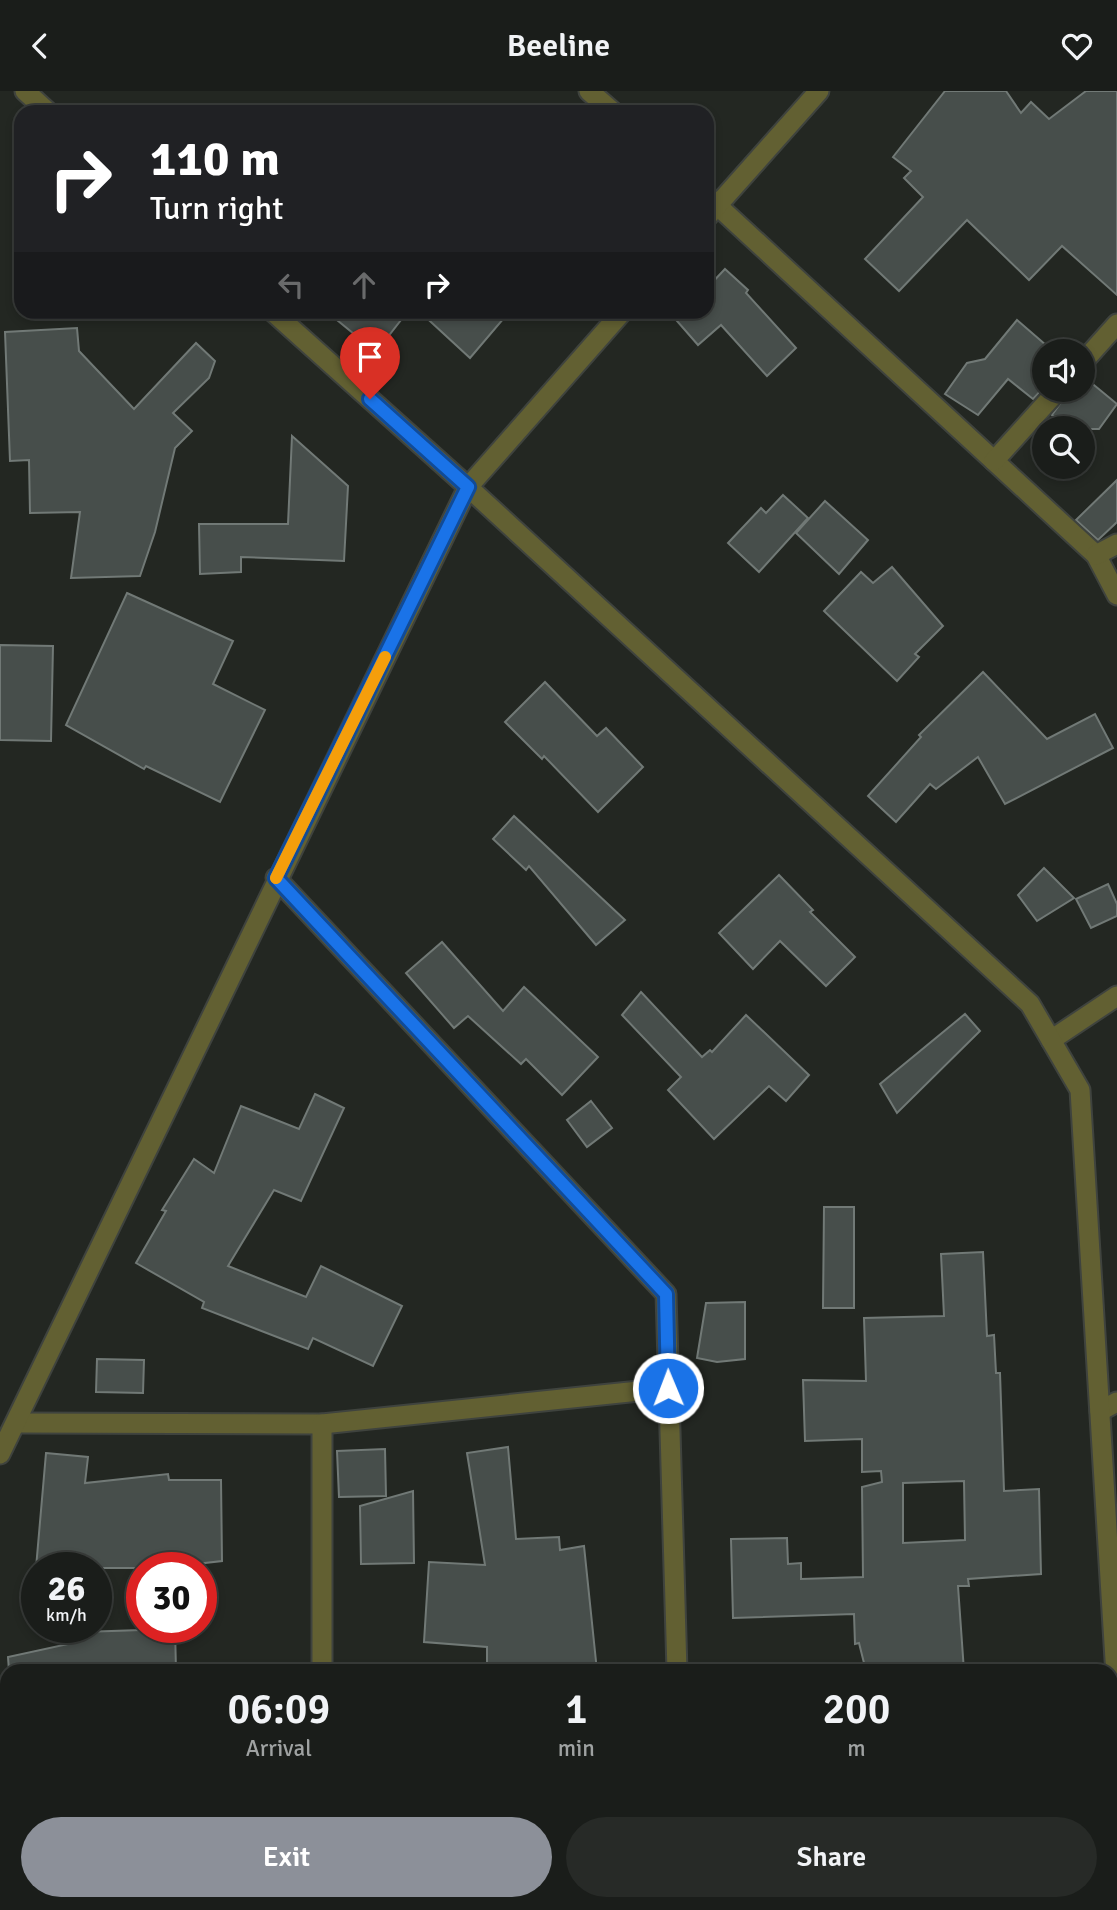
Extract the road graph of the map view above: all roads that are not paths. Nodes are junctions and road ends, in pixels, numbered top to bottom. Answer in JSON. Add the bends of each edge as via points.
{"nodes":[{"id":1,"x":25,"y":91,"type":"edge"},
{"id":2,"x":589,"y":91,"type":"edge"},
{"id":3,"x":819,"y":91,"type":"edge"},
{"id":4,"x":40,"y":105,"type":"edge"},
{"id":5,"x":605,"y":105,"type":"edge"},
{"id":6,"x":714,"y":202,"type":"edge"},
{"id":7,"x":714,"y":210,"type":"edge"},
{"id":8,"x":281,"y":319,"type":"edge"},
{"id":9,"x":616,"y":319,"type":"edge"},
{"id":10,"x":1117,"y":324,"type":"edge"},
{"id":11,"x":1095,"y":349,"type":"edge"},
{"id":12,"x":1047,"y":402,"type":"edge"},
{"id":13,"x":994,"y":461,"type":"junction"},
{"id":14,"x":468,"y":487,"type":"junction"},
{"id":15,"x":1117,"y":544,"type":"edge"},
{"id":16,"x":1096,"y":555,"type":"junction"},
{"id":17,"x":1117,"y":595,"type":"edge"},
{"id":18,"x":276,"y":878,"type":"junction"},
{"id":19,"x":1117,"y":996,"type":"edge"},
{"id":20,"x":1051,"y":1040,"type":"junction"},
{"id":21,"x":668,"y":1388,"type":"junction"},
{"id":22,"x":1108,"y":1407,"type":"edge"},
{"id":23,"x":18,"y":1423,"type":"junction"},
{"id":24,"x":322,"y":1424,"type":"junction"},
{"id":25,"x":0,"y":1454,"type":"edge"},
{"id":26,"x":323,"y":1664,"type":"edge"},
{"id":27,"x":677,"y":1664,"type":"edge"},
{"id":28,"x":1116,"y":1664,"type":"edge"}],
"edges":[{"from":1,"to":4,"type":"street"},
{"from":2,"to":5,"type":"street"},
{"from":3,"to":6,"type":"street"},
{"from":7,"to":13,"type":"street"},
{"from":8,"to":14,"type":"street"},
{"from":9,"to":14,"type":"street"},
{"from":10,"to":11,"type":"street"},
{"from":12,"to":13,"type":"street"},
{"from":13,"to":16,"type":"street"},
{"from":14,"to":18,"type":"street"},
{"from":14,"to":20,"type":"street","via":[[1030,1003]]},
{"from":15,"to":16,"type":"street"},
{"from":16,"to":17,"type":"street"},
{"from":18,"to":21,"type":"street","via":[[666,1294]]},
{"from":18,"to":23,"type":"street"},
{"from":19,"to":20,"type":"street"},
{"from":20,"to":22,"type":"street","via":[[1080,1090]]},
{"from":21,"to":24,"type":"street"},
{"from":21,"to":27,"type":"street"},
{"from":22,"to":28,"type":"street"},
{"from":23,"to":24,"type":"street"},
{"from":23,"to":25,"type":"street"},
{"from":24,"to":26,"type":"street"}]}
